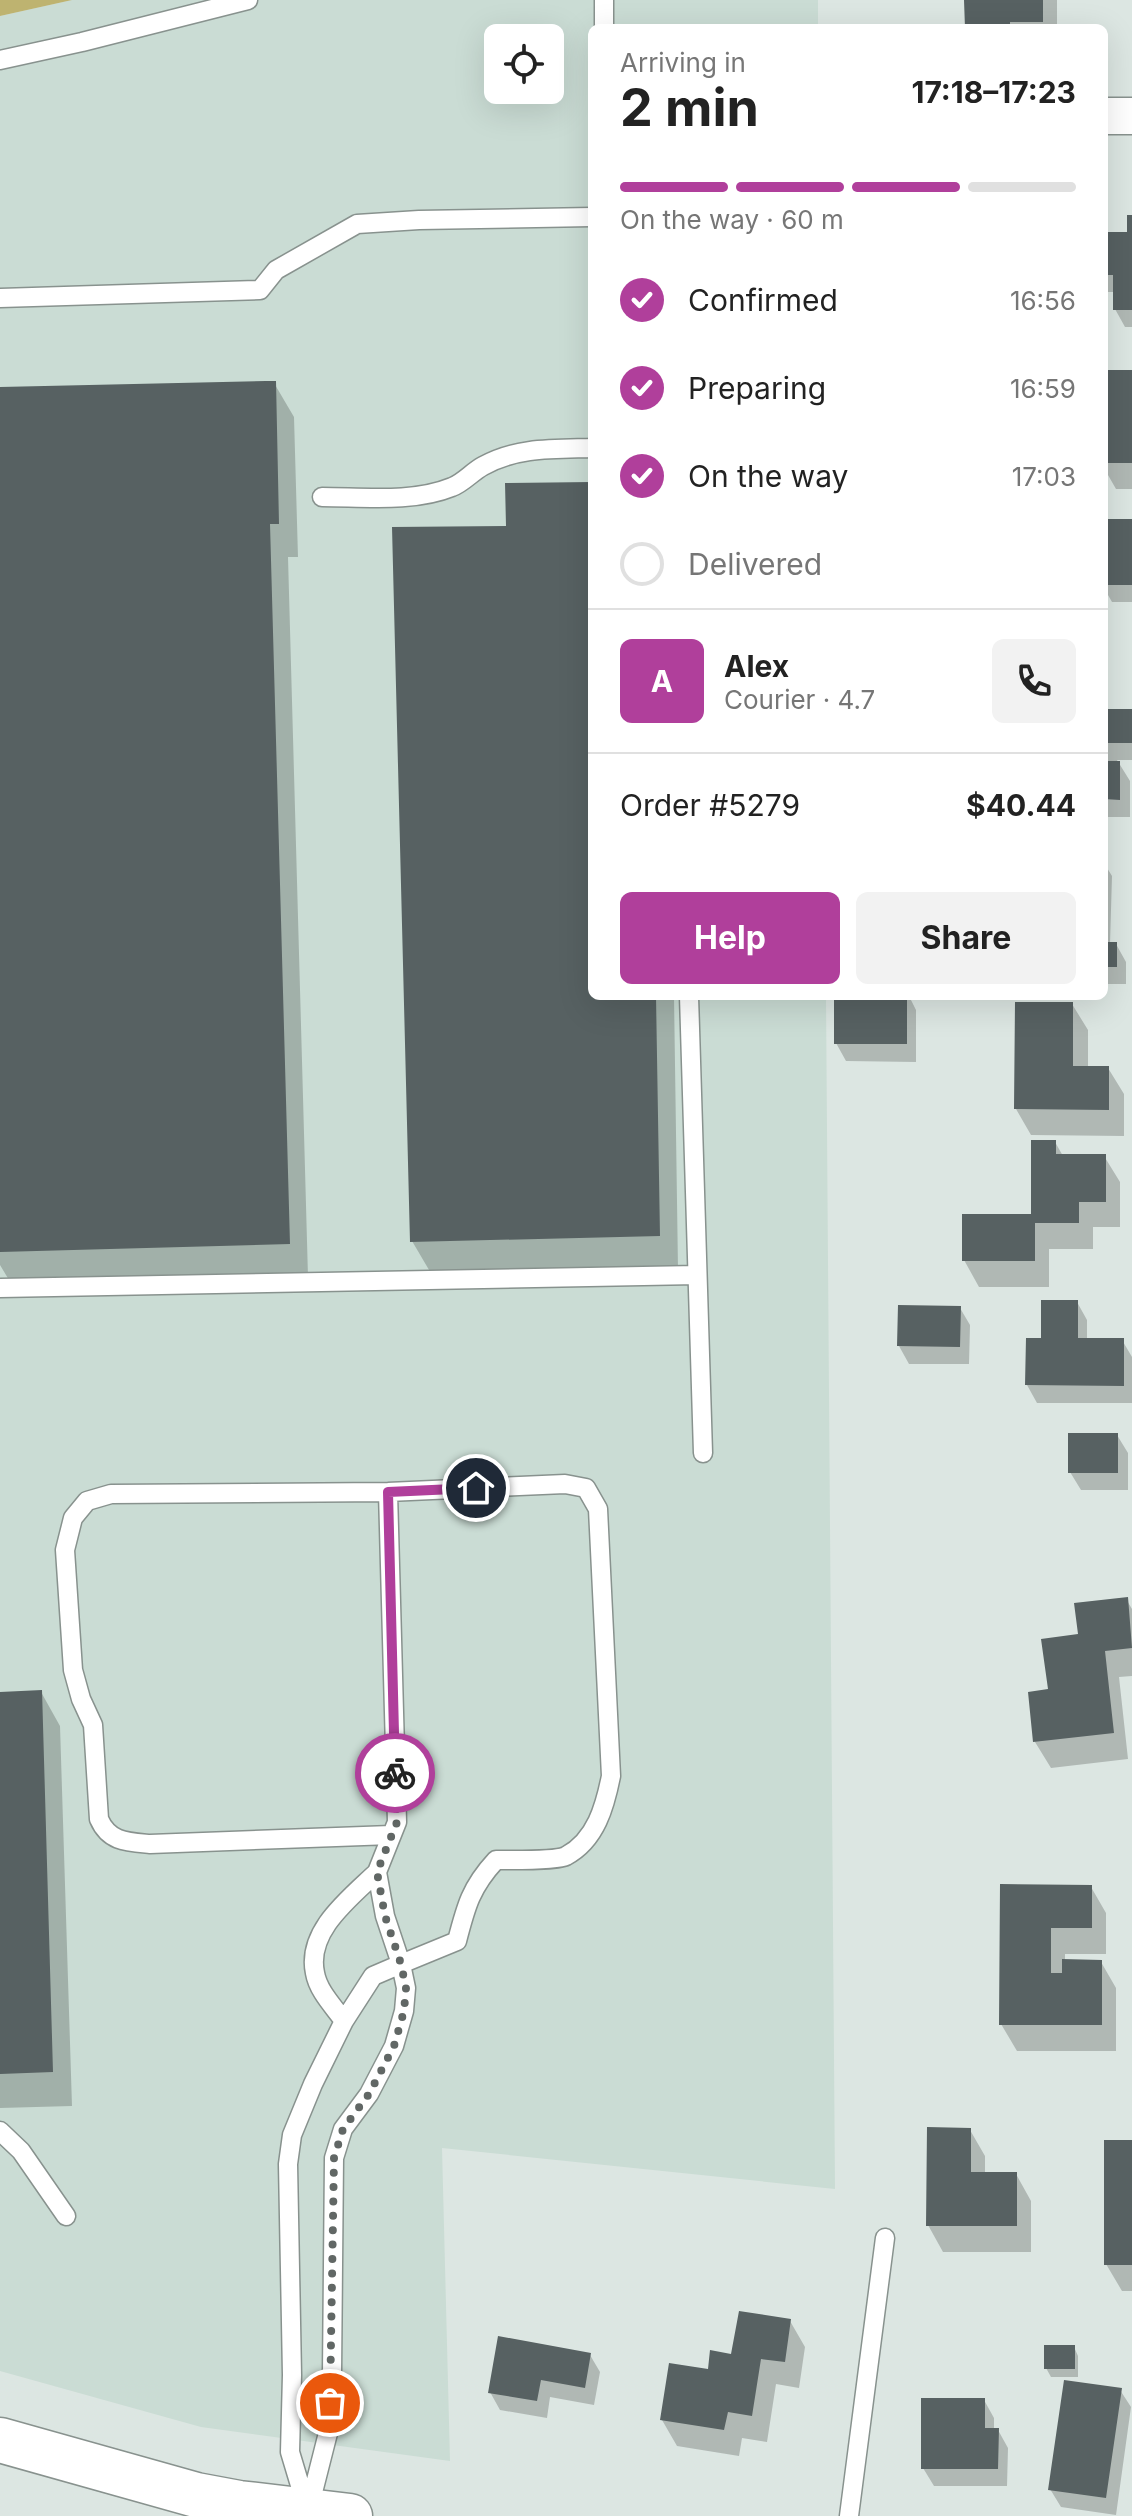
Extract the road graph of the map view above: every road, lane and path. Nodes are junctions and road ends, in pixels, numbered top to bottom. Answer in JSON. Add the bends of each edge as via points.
{"nodes":[{"id":1,"x":248,"y":0,"type":"edge"},
{"id":2,"x":604,"y":0,"type":"edge"},
{"id":3,"x":604,"y":24,"type":"edge"},
{"id":4,"x":0,"y":60,"type":"edge"},
{"id":5,"x":1108,"y":116,"type":"edge"},
{"id":6,"x":1132,"y":116,"type":"edge"},
{"id":7,"x":588,"y":217,"type":"edge"},
{"id":8,"x":0,"y":298,"type":"edge"},
{"id":9,"x":588,"y":448,"type":"edge"},
{"id":10,"x":322,"y":497,"type":"dead end"},
{"id":11,"x":689,"y":1000,"type":"edge"},
{"id":12,"x":697,"y":1275,"type":"junction"},
{"id":13,"x":0,"y":1288,"type":"edge"},
{"id":14,"x":703,"y":1453,"type":"dead end"},
{"id":15,"x":388,"y":1492,"type":"junction"},
{"id":16,"x":391,"y":1835,"type":"junction"},
{"id":17,"x":377,"y":1872,"type":"junction"},
{"id":18,"x":401,"y":1964,"type":"junction"},
{"id":19,"x":344,"y":2021,"type":"junction"},
{"id":20,"x":0,"y":2131,"type":"edge"},
{"id":21,"x":66,"y":2216,"type":"dead end"},
{"id":22,"x":885,"y":2238,"type":"dead end"},
{"id":23,"x":0,"y":2440,"type":"edge"},
{"id":24,"x":322,"y":2515,"type":"edge"},
{"id":25,"x":849,"y":2516,"type":"edge"}],
"edges":[{"from":1,"to":4,"type":"lane"},
{"from":2,"to":3,"type":"lane"},
{"from":5,"to":6,"type":"street"},
{"from":7,"to":8,"type":"lane","via":[[357,224],[276,270],[260,290]]},
{"from":9,"to":10,"type":"lane","via":[[511,454],[453,487],[409,496]]},
{"from":11,"to":12,"type":"lane"},
{"from":12,"to":13,"type":"lane"},
{"from":12,"to":14,"type":"lane"},
{"from":15,"to":16,"type":"lane","via":[[397,1822]]},
{"from":15,"to":16,"type":"lane","via":[[111,1494],[87,1501],[73,1518],[65,1550],[73,1670],[93,1725],[99,1819],[105,1832],[126,1842],[150,1844]]},
{"from":15,"to":18,"type":"lane","via":[[565,1484],[586,1488],[598,1509],[611,1776],[605,1810],[587,1838],[564,1857],[496,1860],[479,1878],[457,1941]]},
{"from":16,"to":17,"type":"lane"},
{"from":17,"to":18,"type":"lane"},
{"from":17,"to":19,"type":"lane","via":[[317,1938],[314,1973]]},
{"from":18,"to":19,"type":"lane","via":[[373,1976]]},
{"from":18,"to":24,"type":"lane","via":[[406,1988],[394,2046],[343,2129],[334,2158],[332,2373]]},
{"from":19,"to":24,"type":"lane","via":[[292,2135],[288,2164],[290,2452]]},
{"from":20,"to":21,"type":"lane","via":[[21,2151]]},
{"from":22,"to":25,"type":"lane"},
{"from":23,"to":24,"type":"main road","via":[[196,2495]]}]}
